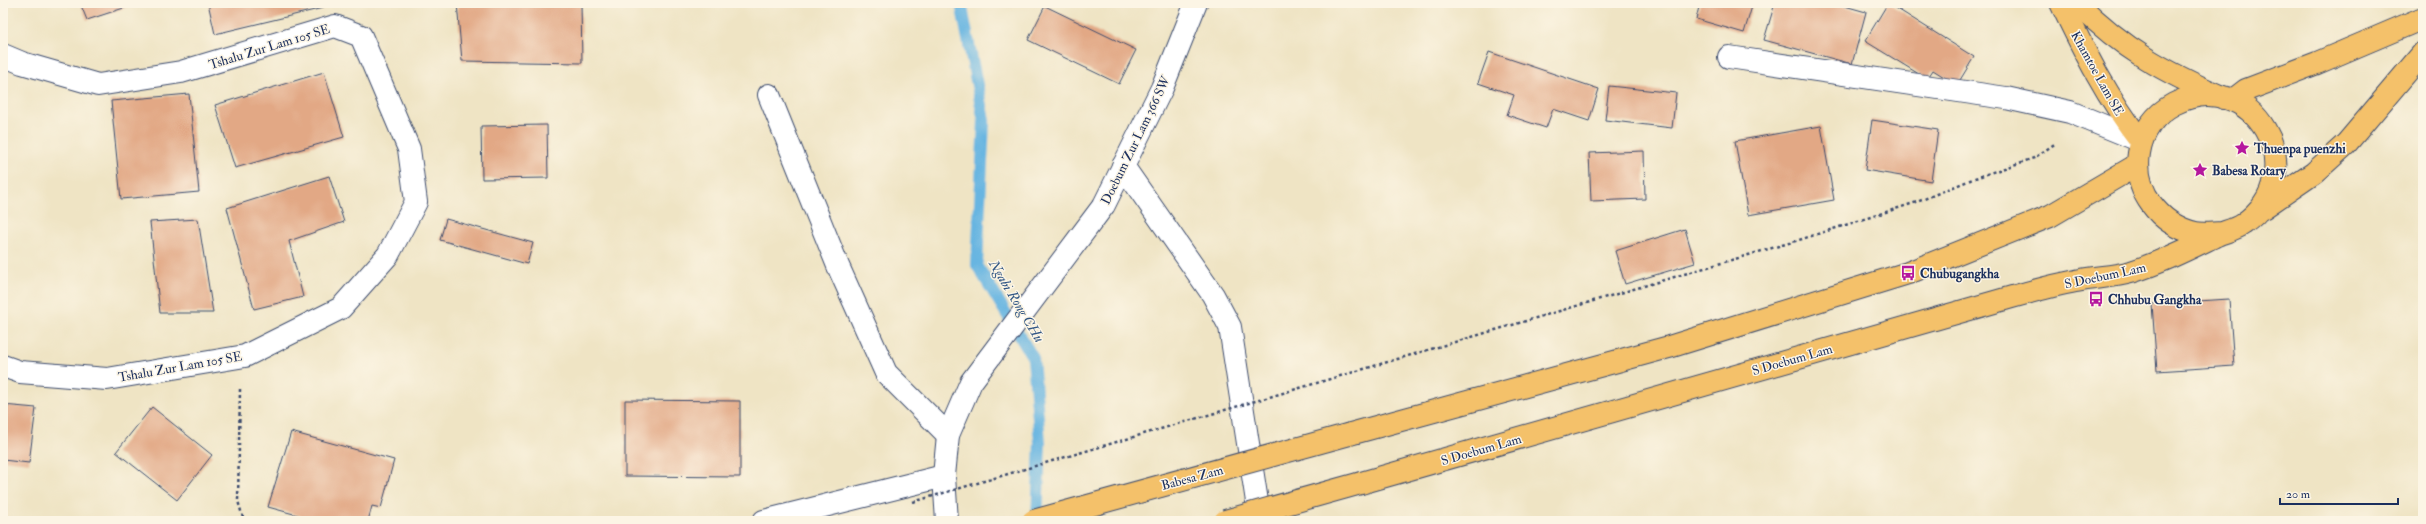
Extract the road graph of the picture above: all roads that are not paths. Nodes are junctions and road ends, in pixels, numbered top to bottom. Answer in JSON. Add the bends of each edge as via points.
{"nodes":[{"id":1,"x":1196,"y":3,"type":"edge"},
{"id":2,"x":2061,"y":3,"type":"edge"},
{"id":3,"x":2077,"y":3,"type":"edge"},
{"id":4,"x":2423,"y":18,"type":"edge"},
{"id":5,"x":2423,"y":53,"type":"edge"},
{"id":6,"x":3,"y":55,"type":"edge"},
{"id":7,"x":1730,"y":57,"type":"dead end"},
{"id":8,"x":768,"y":95,"type":"dead end"},
{"id":9,"x":2229,"y":99,"type":"junction"},
{"id":10,"x":2141,"y":141,"type":"junction"},
{"id":11,"x":2137,"y":165,"type":"junction"},
{"id":12,"x":1123,"y":166,"type":"junction"},
{"id":13,"x":2259,"y":211,"type":"junction"},
{"id":14,"x":2222,"y":233,"type":"junction"},
{"id":15,"x":3,"y":366,"type":"edge"},
{"id":16,"x":948,"y":435,"type":"junction"},
{"id":17,"x":944,"y":476,"type":"junction"},
{"id":18,"x":764,"y":521,"type":"edge"},
{"id":19,"x":947,"y":521,"type":"edge"},
{"id":20,"x":1033,"y":521,"type":"edge"},
{"id":21,"x":1225,"y":521,"type":"edge"},
{"id":22,"x":1260,"y":521,"type":"edge"}],
"edges":[{"from":1,"to":12,"type":"street","name":"Doebum Zur Lam 366 SW","via":[[1162,88]]},
{"from":2,"to":10,"type":"main road","name":"Khamtoe Lam SE","via":[[2078,39],[2124,119]]},
{"from":3,"to":9,"type":"main road","name":"Khamtoe Lam SE","via":[[2100,26],[2145,60]]},
{"from":4,"to":9,"type":"main road"},
{"from":5,"to":13,"type":"main road","via":[[2346,144],[2314,173]]},
{"from":6,"to":15,"type":"street","name":"Tshalu Zur Lam 105 SE","via":[[98,85],[181,72],[335,26],[361,36],[409,149],[416,202],[388,255],[341,308],[245,356],[107,379],[20,372]]},
{"from":7,"to":10,"type":"street","via":[[2006,98],[2070,112]]},
{"from":8,"to":16,"type":"street","via":[[838,266],[886,373]]},
{"from":9,"to":10,"type":"main road","via":[[2204,95],[2184,99],[2151,122]]},
{"from":9,"to":13,"type":"main road","via":[[2249,109],[2263,123],[2276,158],[2276,177]]},
{"from":10,"to":11,"type":"main road"},
{"from":11,"to":14,"type":"main road","via":[[2142,189],[2155,210],[2169,222],[2197,233]]},
{"from":11,"to":20,"type":"main road","name":"Babesa Zam","bridge":true,"via":[[2050,216],[1908,273],[1669,347]]},
{"from":12,"to":16,"type":"street","name":"Doebum Zur Lam 366 SW","via":[[1104,205],[971,382]]},
{"from":12,"to":22,"type":"street","via":[[1213,295],[1230,327]]},
{"from":13,"to":14,"type":"main road","via":[[2242,225]]},
{"from":14,"to":21,"type":"main road","name":"S Doebum Lam","bridge":true,"via":[[2172,257],[2130,272],[2012,296]]},
{"from":16,"to":17,"type":"street","name":"Doebum Zur Lam 366 SW"},
{"from":17,"to":18,"type":"street"},
{"from":17,"to":19,"type":"street","name":"Doebum Zur Lam 366 SW"}]}
